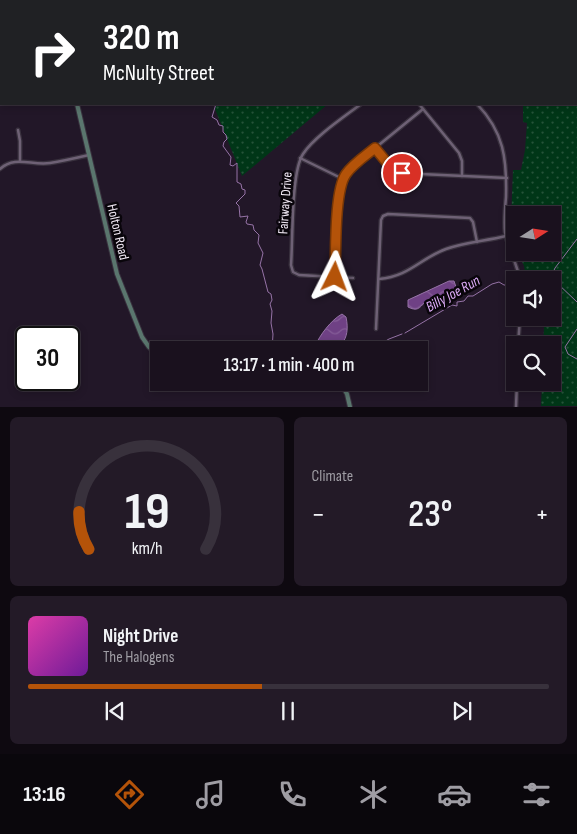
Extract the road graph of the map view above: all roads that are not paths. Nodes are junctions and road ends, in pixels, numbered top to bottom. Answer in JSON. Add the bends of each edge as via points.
{"nodes":[{"id":1,"x":77,"y":105,"type":"edge"},
{"id":2,"x":360,"y":105,"type":"edge"},
{"id":3,"x":420,"y":105,"type":"edge"},
{"id":4,"x":477,"y":105,"type":"edge"},
{"id":5,"x":423,"y":109,"type":"junction"},
{"id":6,"x":18,"y":130,"type":"dead end"},
{"id":7,"x":375,"y":148,"type":"junction"},
{"id":8,"x":89,"y":155,"type":"junction"},
{"id":9,"x":300,"y":158,"type":"junction"},
{"id":10,"x":20,"y":161,"type":"junction"},
{"id":11,"x":0,"y":169,"type":"edge"},
{"id":12,"x":462,"y":176,"type":"junction"},
{"id":13,"x":507,"y":178,"type":"junction"},
{"id":14,"x":343,"y":179,"type":"junction"},
{"id":15,"x":506,"y":236,"type":"joint"},
{"id":16,"x":477,"y":242,"type":"junction"},
{"id":17,"x":335,"y":277,"type":"junction"},
{"id":18,"x":353,"y":278,"type":"dead end"},
{"id":19,"x":378,"y":279,"type":"junction"},
{"id":20,"x":376,"y":329,"type":"dead end"},
{"id":21,"x":150,"y":349,"type":"edge"},
{"id":22,"x":345,"y":391,"type":"edge"},
{"id":23,"x":517,"y":391,"type":"edge"},
{"id":24,"x":350,"y":406,"type":"edge"},
{"id":25,"x":516,"y":406,"type":"edge"}],
"edges":[{"from":1,"to":8,"type":"street","name":"Holton Road"},
{"from":2,"to":9,"type":"street","name":"Fairway Drive","via":[[309,146]]},
{"from":3,"to":5,"type":"street"},
{"from":4,"to":13,"type":"street","via":[[500,137]]},
{"from":5,"to":7,"type":"street"},
{"from":5,"to":12,"type":"street","via":[[461,157]]},
{"from":6,"to":10,"type":"street"},
{"from":7,"to":12,"type":"street","via":[[398,172]]},
{"from":7,"to":14,"type":"street"},
{"from":8,"to":10,"type":"street","via":[[49,164]]},
{"from":8,"to":21,"type":"street","name":"Holton Road","via":[[116,274]]},
{"from":9,"to":14,"type":"street"},
{"from":9,"to":17,"type":"street","name":"Fairway Drive","via":[[296,176],[291,267],[301,276]]},
{"from":10,"to":11,"type":"street"},
{"from":12,"to":13,"type":"street"},
{"from":13,"to":15,"type":"street"},
{"from":14,"to":17,"type":"street","via":[[338,195]]},
{"from":15,"to":16,"type":"street"},
{"from":16,"to":19,"type":"street","via":[[439,252],[402,274]]},
{"from":16,"to":19,"type":"street","via":[[470,218],[384,215],[381,220]]},
{"from":17,"to":18,"type":"street"},
{"from":19,"to":20,"type":"street"},
{"from":22,"to":24,"type":"street"},
{"from":23,"to":25,"type":"street"}]}
